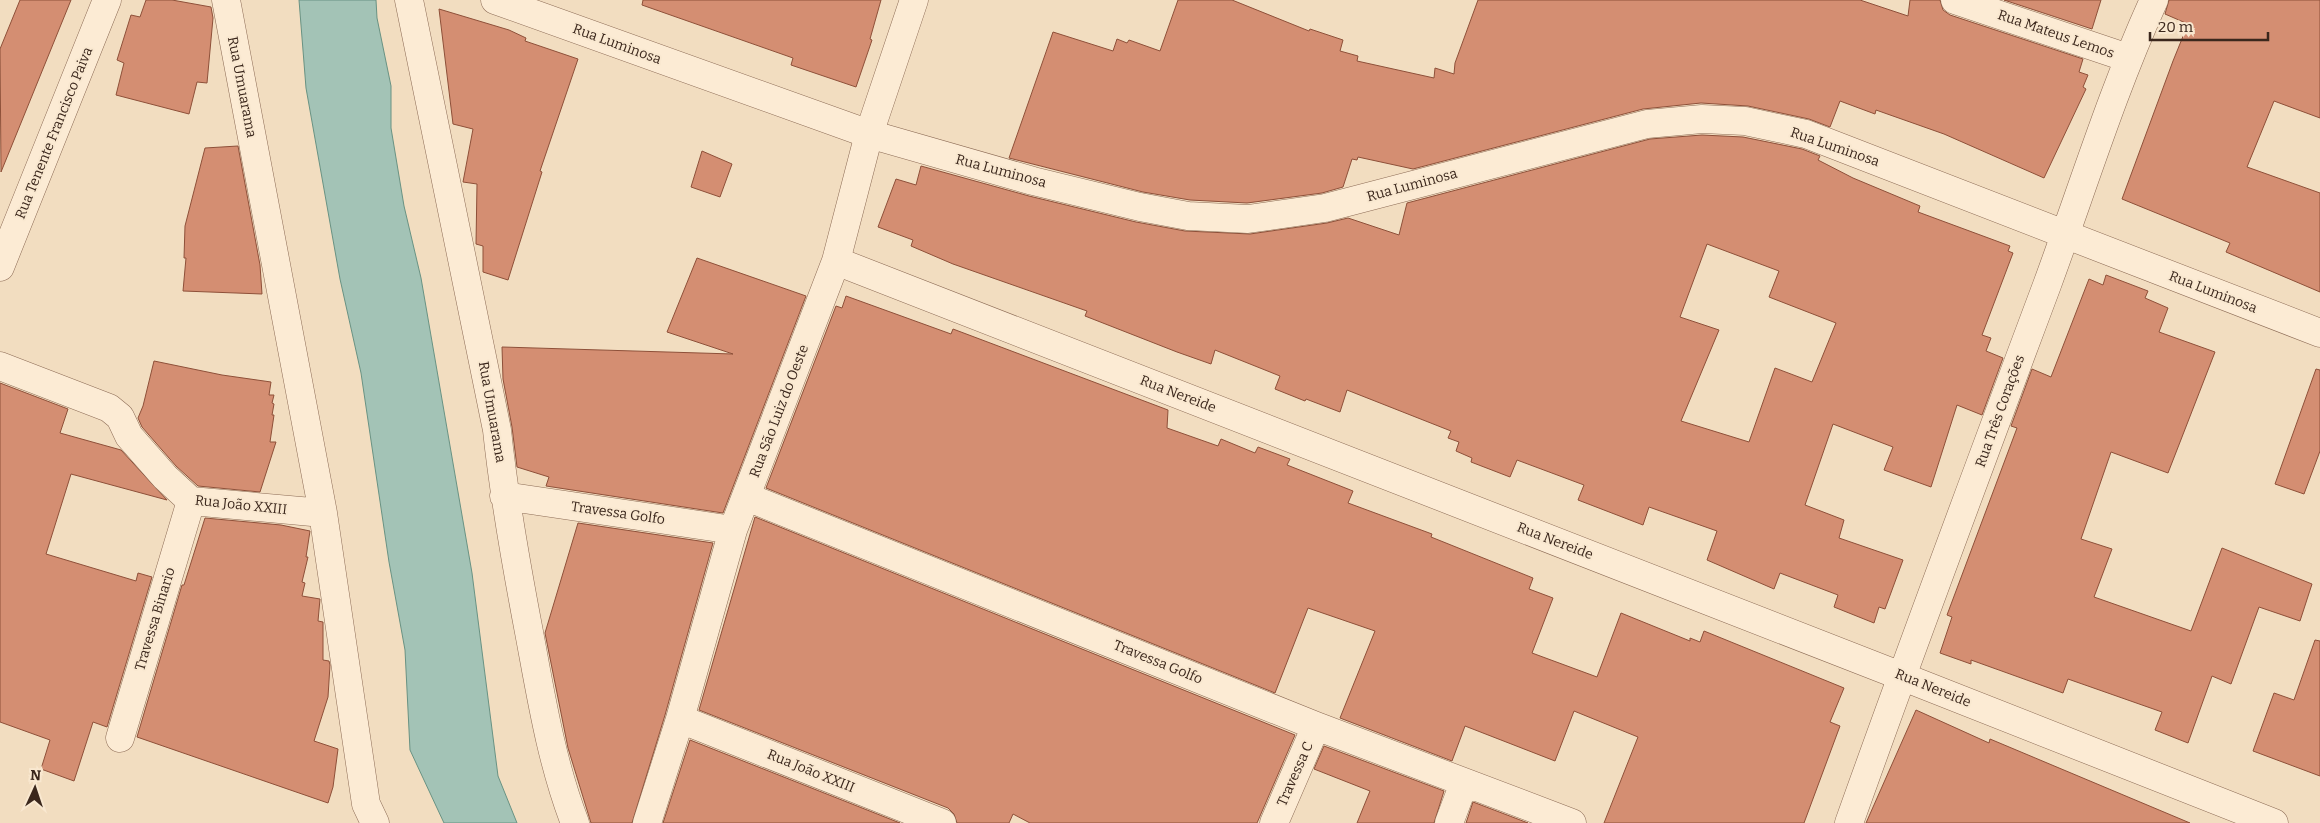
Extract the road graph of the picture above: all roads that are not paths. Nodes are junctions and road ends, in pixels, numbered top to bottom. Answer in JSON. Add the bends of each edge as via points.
{"nodes":[{"id":1,"x":107,"y":0,"type":"edge"},
{"id":2,"x":226,"y":0,"type":"edge"},
{"id":3,"x":409,"y":0,"type":"edge"},
{"id":4,"x":495,"y":0,"type":"edge"},
{"id":5,"x":914,"y":0,"type":"edge"},
{"id":6,"x":1955,"y":0,"type":"edge"},
{"id":7,"x":2154,"y":0,"type":"edge"},
{"id":8,"x":2128,"y":58,"type":"junction"},
{"id":9,"x":869,"y":134,"type":"junction"},
{"id":10,"x":2065,"y":236,"type":"junction"},
{"id":11,"x":836,"y":261,"type":"junction"},
{"id":12,"x":0,"y":267,"type":"edge"},
{"id":13,"x":2320,"y":333,"type":"edge"},
{"id":14,"x":0,"y":366,"type":"edge"},
{"id":15,"x":504,"y":496,"type":"junction"},
{"id":16,"x":746,"y":497,"type":"junction"},
{"id":17,"x":191,"y":501,"type":"junction"},
{"id":18,"x":323,"y":513,"type":"junction"},
{"id":19,"x":733,"y":530,"type":"junction"},
{"id":20,"x":1901,"y":676,"type":"junction"},
{"id":21,"x":680,"y":719,"type":"junction"},
{"id":22,"x":1316,"y":726,"type":"junction"},
{"id":23,"x":120,"y":738,"type":"dead end"},
{"id":24,"x":1464,"y":783,"type":"junction"},
{"id":25,"x":375,"y":823,"type":"edge"},
{"id":26,"x":575,"y":823,"type":"edge"},
{"id":27,"x":647,"y":823,"type":"edge"},
{"id":28,"x":942,"y":823,"type":"edge"},
{"id":29,"x":1274,"y":823,"type":"edge"},
{"id":30,"x":1449,"y":823,"type":"edge"},
{"id":31,"x":1572,"y":823,"type":"edge"},
{"id":32,"x":1849,"y":823,"type":"edge"},
{"id":33,"x":2274,"y":823,"type":"edge"}],
"edges":[{"from":1,"to":12,"type":"street","name":"Rua Tenente Francisco Paiva"},
{"from":2,"to":18,"type":"street","name":"Rua Umuarama"},
{"from":3,"to":15,"type":"street","name":"Rua Umuarama","via":[[498,430]]},
{"from":4,"to":9,"type":"street","name":"Rua Luminosa"},
{"from":5,"to":9,"type":"street","name":"Rua São Luiz do Oeste"},
{"from":6,"to":8,"type":"street","name":"Rua Mateus Lemos"},
{"from":7,"to":8,"type":"street","name":"Rua Três Corações"},
{"from":8,"to":10,"type":"street","name":"Rua Três Corações"},
{"from":9,"to":10,"type":"street","name":"Rua Luminosa","via":[[1033,181],[1140,207],[1188,216],[1248,219],[1325,208],[1647,124],[1702,119],[1745,121],[1806,134]]},
{"from":9,"to":11,"type":"street","name":"Rua São Luiz do Oeste"},
{"from":10,"to":13,"type":"street","name":"Rua Luminosa"},
{"from":10,"to":20,"type":"street","name":"Rua Três Corações"},
{"from":11,"to":16,"type":"street","name":"Rua São Luiz do Oeste"},
{"from":11,"to":20,"type":"street","name":"Rua Nereide"},
{"from":14,"to":17,"type":"street","name":"Rua João XXIII","via":[[110,408],[120,417],[129,436]]},
{"from":15,"to":19,"type":"street","name":"Travessa Golfo"},
{"from":15,"to":26,"type":"street","name":"Rua Umuarama","via":[[545,721],[563,792]]},
{"from":16,"to":19,"type":"street","name":"Rua São Luiz do Oeste"},
{"from":16,"to":22,"type":"street","name":"Travessa Golfo"},
{"from":17,"to":18,"type":"street","name":"Rua João XXIII"},
{"from":17,"to":23,"type":"street","name":"Travessa Binario"},
{"from":18,"to":25,"type":"street","name":"Rua Umuarama","via":[[366,804]]},
{"from":19,"to":21,"type":"street","name":"Rua São Luiz do Oeste"},
{"from":20,"to":32,"type":"street","name":"Rua Três Corações"},
{"from":20,"to":33,"type":"street","name":"Rua Nereide"},
{"from":21,"to":27,"type":"street","name":"Rua São Luiz do Oeste"},
{"from":21,"to":28,"type":"street","name":"Rua João XXIII"},
{"from":22,"to":24,"type":"street","name":"Travessa Golfo"},
{"from":22,"to":29,"type":"street","name":"Travessa C"},
{"from":24,"to":30,"type":"street"},
{"from":24,"to":31,"type":"street","name":"Travessa Golfo"}]}
